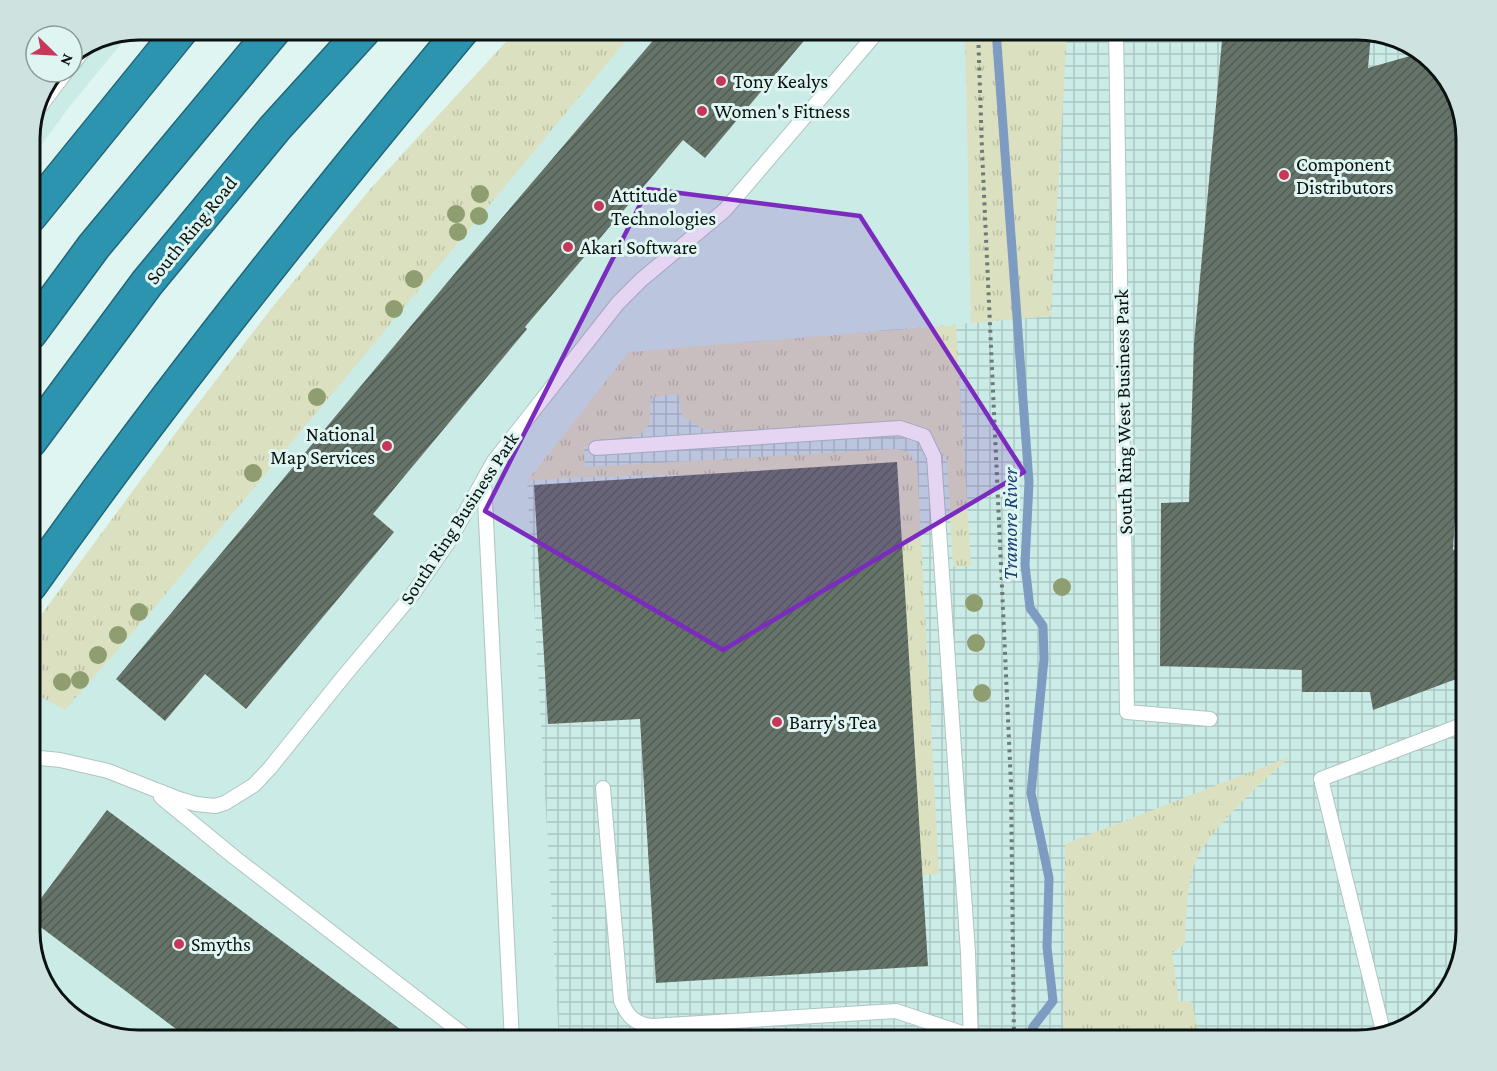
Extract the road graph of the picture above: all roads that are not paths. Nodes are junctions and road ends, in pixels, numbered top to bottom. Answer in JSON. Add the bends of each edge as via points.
{"nodes":[{"id":1,"x":173,"y":40,"type":"edge"},
{"id":2,"x":266,"y":40,"type":"edge"},
{"id":3,"x":355,"y":40,"type":"edge"},
{"id":4,"x":454,"y":40,"type":"edge"},
{"id":5,"x":472,"y":40,"type":"edge"},
{"id":6,"x":870,"y":40,"type":"edge"},
{"id":7,"x":1116,"y":40,"type":"edge"},
{"id":8,"x":376,"y":134,"type":"junction"},
{"id":9,"x":41,"y":202,"type":"edge"},
{"id":10,"x":41,"y":318,"type":"edge"},
{"id":11,"x":41,"y":426,"type":"edge"},
{"id":12,"x":596,"y":448,"type":"dead end"},
{"id":13,"x":484,"y":478,"type":"junction"},
{"id":14,"x":41,"y":570,"type":"edge"},
{"id":15,"x":1210,"y":719,"type":"dead end"},
{"id":16,"x":1456,"y":727,"type":"edge"},
{"id":17,"x":41,"y":757,"type":"edge"},
{"id":18,"x":150,"y":788,"type":"junction"},
{"id":19,"x":603,"y":788,"type":"dead end"},
{"id":20,"x":1382,"y":1027,"type":"edge"},
{"id":21,"x":458,"y":1030,"type":"edge"},
{"id":22,"x":511,"y":1030,"type":"edge"},
{"id":23,"x":947,"y":1030,"type":"edge"},
{"id":24,"x":971,"y":1030,"type":"edge"}],
"edges":[{"from":1,"to":9,"type":"highway"},
{"from":2,"to":10,"type":"highway","via":[[94,246]]},
{"from":3,"to":11,"type":"highway","name":"South Ring Road","via":[[275,128],[147,283]]},
{"from":4,"to":8,"type":"highway"},
{"from":5,"to":8,"type":"highway"},
{"from":6,"to":13,"type":"lane","name":"South Ring Business Park","via":[[725,210],[618,303],[506,443]]},
{"from":7,"to":15,"type":"lane","name":"South Ring West Business Park","via":[[1127,712]]},
{"from":8,"to":14,"type":"highway","via":[[159,408]]},
{"from":12,"to":24,"type":"lane","via":[[900,428],[924,436],[934,457]]},
{"from":13,"to":18,"type":"lane","name":"South Ring Business Park","via":[[451,538],[412,595],[254,784],[215,806],[196,804]]},
{"from":13,"to":22,"type":"lane"},
{"from":16,"to":20,"type":"lane","via":[[1322,779]]},
{"from":17,"to":18,"type":"lane","name":"South Ring Business Park","via":[[97,768]]},
{"from":18,"to":21,"type":"lane"},
{"from":19,"to":23,"type":"lane","via":[[621,1001],[633,1021],[652,1026],[896,1011]]}]}
